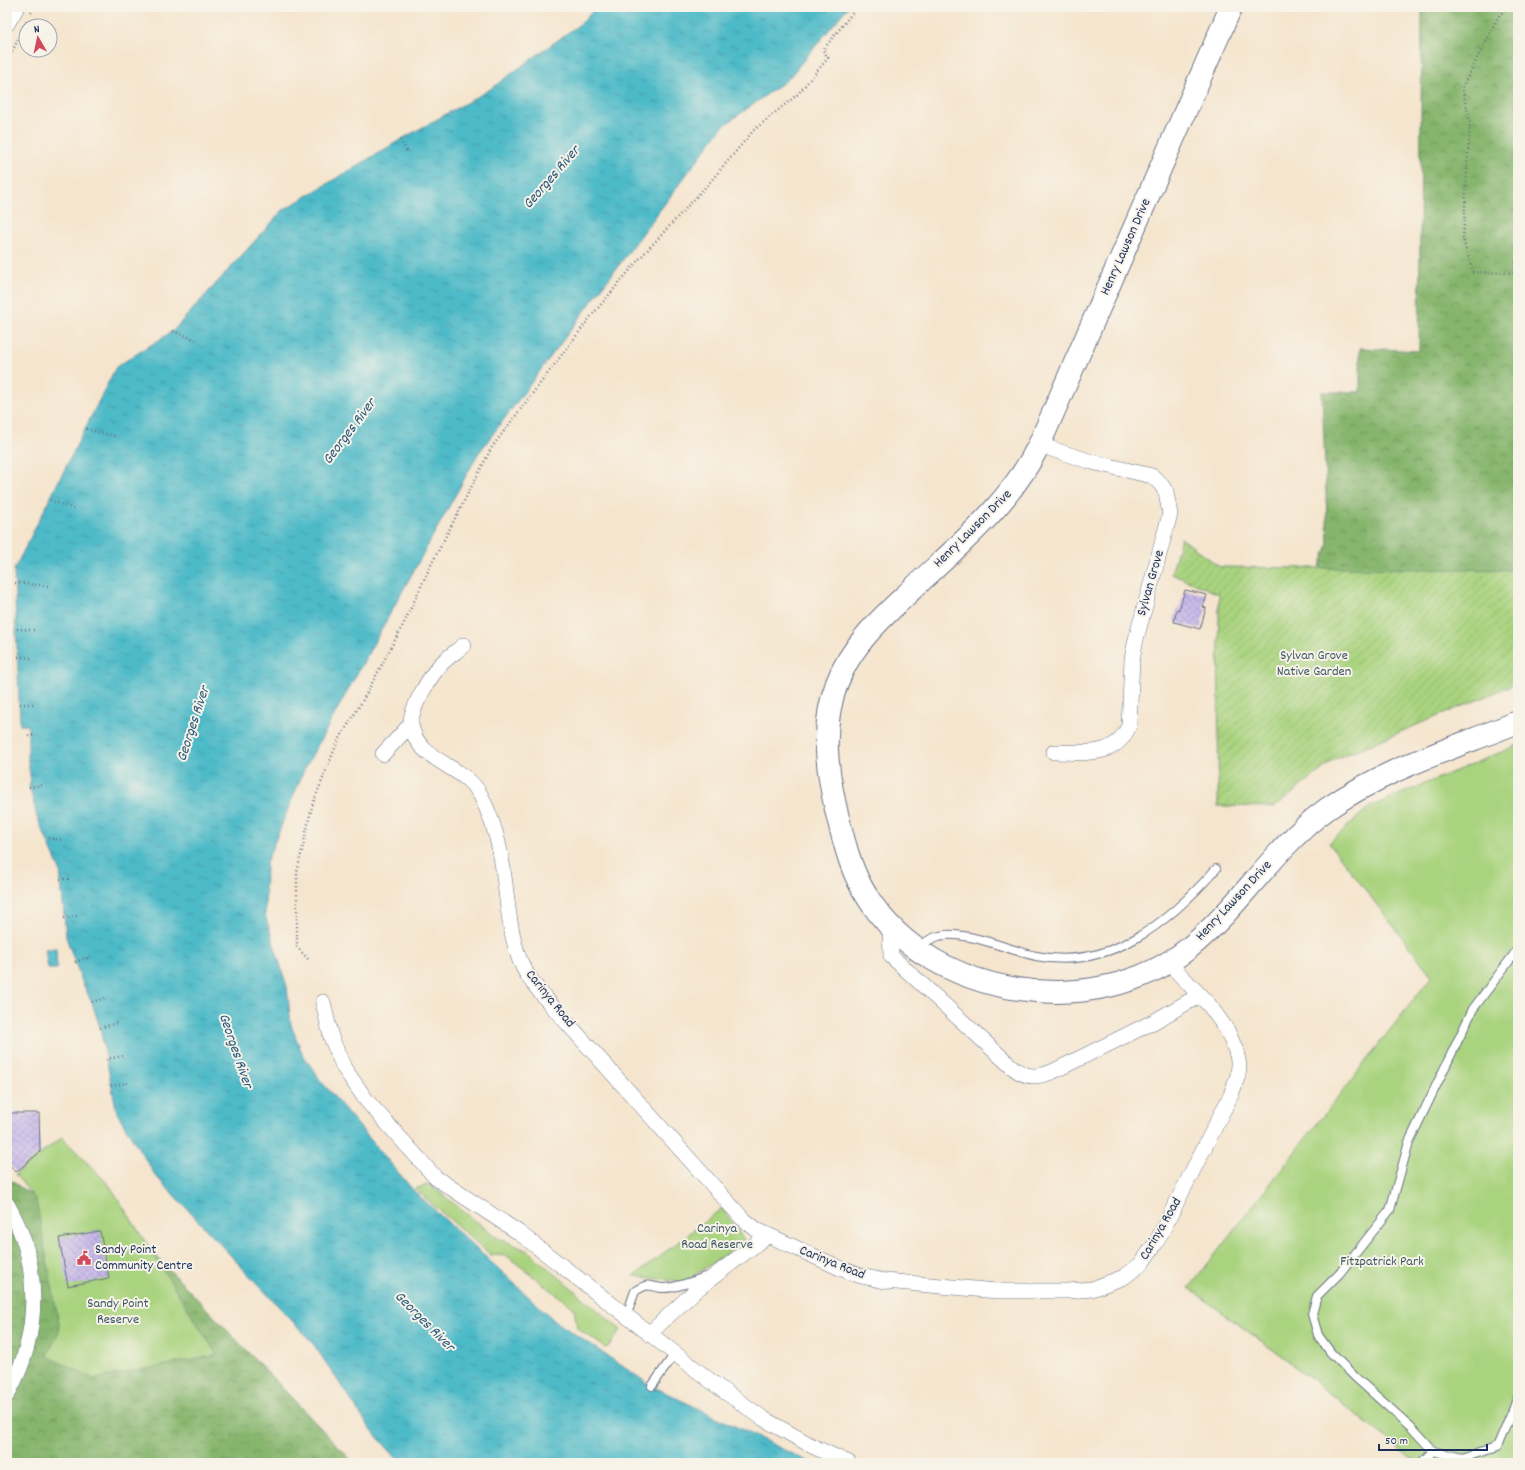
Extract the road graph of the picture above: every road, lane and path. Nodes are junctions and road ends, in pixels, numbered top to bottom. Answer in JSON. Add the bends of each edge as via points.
{"nodes":[{"id":1,"x":17,"y":7,"type":"edge"},
{"id":2,"x":34,"y":7,"type":"edge"},
{"id":3,"x":857,"y":7,"type":"edge"},
{"id":4,"x":1231,"y":7,"type":"edge"},
{"id":5,"x":1508,"y":7,"type":"edge"},
{"id":6,"x":7,"y":24,"type":"edge"},
{"id":7,"x":7,"y":62,"type":"edge"},
{"id":8,"x":400,"y":140,"type":"dead end"},
{"id":9,"x":407,"y":151,"type":"dead end"},
{"id":10,"x":1518,"y":250,"type":"edge"},
{"id":11,"x":1514,"y":272,"type":"junction"},
{"id":12,"x":1518,"y":273,"type":"edge"},
{"id":13,"x":173,"y":331,"type":"dead end"},
{"id":14,"x":196,"y":340,"type":"dead end"},
{"id":15,"x":86,"y":429,"type":"dead end"},
{"id":16,"x":116,"y":437,"type":"dead end"},
{"id":17,"x":1039,"y":444,"type":"junction"},
{"id":18,"x":50,"y":500,"type":"dead end"},
{"id":19,"x":76,"y":510,"type":"dead end"},
{"id":20,"x":15,"y":583,"type":"dead end"},
{"id":21,"x":49,"y":586,"type":"dead end"},
{"id":22,"x":17,"y":629,"type":"dead end"},
{"id":23,"x":35,"y":630,"type":"dead end"},
{"id":24,"x":464,"y":644,"type":"dead end"},
{"id":25,"x":18,"y":657,"type":"dead end"},
{"id":26,"x":31,"y":658,"type":"dead end"},
{"id":27,"x":20,"y":704,"type":"dead end"},
{"id":28,"x":34,"y":704,"type":"dead end"},
{"id":29,"x":1518,"y":722,"type":"edge"},
{"id":30,"x":411,"y":724,"type":"junction"},
{"id":31,"x":35,"y":735,"type":"dead end"},
{"id":32,"x":28,"y":736,"type":"dead end"},
{"id":33,"x":1054,"y":752,"type":"dead end"},
{"id":34,"x":383,"y":754,"type":"dead end"},
{"id":35,"x":42,"y":785,"type":"dead end"},
{"id":36,"x":29,"y":787,"type":"dead end"},
{"id":37,"x":48,"y":838,"type":"dead end"},
{"id":38,"x":61,"y":840,"type":"dead end"},
{"id":39,"x":1216,"y":869,"type":"dead end"},
{"id":40,"x":60,"y":879,"type":"dead end"},
{"id":41,"x":72,"y":879,"type":"dead end"},
{"id":42,"x":77,"y":916,"type":"dead end"},
{"id":43,"x":64,"y":918,"type":"dead end"},
{"id":44,"x":890,"y":927,"type":"junction"},
{"id":45,"x":915,"y":948,"type":"junction"},
{"id":46,"x":1518,"y":949,"type":"edge"},
{"id":47,"x":93,"y":956,"type":"dead end"},
{"id":48,"x":308,"y":959,"type":"dead end"},
{"id":49,"x":75,"y":962,"type":"dead end"},
{"id":50,"x":1168,"y":962,"type":"junction"},
{"id":51,"x":1200,"y":995,"type":"junction"},
{"id":52,"x":104,"y":998,"type":"dead end"},
{"id":53,"x":92,"y":1002,"type":"dead end"},
{"id":54,"x":323,"y":1002,"type":"dead end"},
{"id":55,"x":116,"y":1023,"type":"dead end"},
{"id":56,"x":100,"y":1028,"type":"dead end"},
{"id":57,"x":124,"y":1056,"type":"dead end"},
{"id":58,"x":106,"y":1059,"type":"dead end"},
{"id":59,"x":128,"y":1083,"type":"dead end"},
{"id":60,"x":111,"y":1086,"type":"dead end"},
{"id":61,"x":7,"y":1204,"type":"edge"},
{"id":62,"x":768,"y":1235,"type":"junction"},
{"id":63,"x":724,"y":1269,"type":"junction"},
{"id":64,"x":626,"y":1313,"type":"junction"},
{"id":65,"x":649,"y":1334,"type":"junction"},
{"id":66,"x":674,"y":1355,"type":"junction"},
{"id":67,"x":652,"y":1386,"type":"dead end"},
{"id":68,"x":7,"y":1395,"type":"edge"},
{"id":69,"x":1518,"y":1397,"type":"edge"},
{"id":70,"x":1433,"y":1451,"type":"junction"},
{"id":71,"x":849,"y":1463,"type":"edge"},
{"id":72,"x":1421,"y":1463,"type":"edge"}],
"edges":[{"from":1,"to":6,"type":"street"},
{"from":2,"to":7,"type":"path"},
{"from":3,"to":48,"type":"path","via":[[823,50],[828,58],[798,94],[754,130],[641,257],[587,321],[492,447],[400,630],[337,743],[312,806],[297,872],[297,947]]},
{"from":4,"to":17,"type":"main road","name":"Henry Lawson Drive"},
{"from":5,"to":11,"type":"path","via":[[1498,17],[1462,88],[1470,122],[1464,240],[1473,272]]},
{"from":8,"to":9,"type":"path"},
{"from":10,"to":11,"type":"path"},
{"from":11,"to":12,"type":"path"},
{"from":13,"to":14,"type":"path"},
{"from":15,"to":16,"type":"path"},
{"from":17,"to":33,"type":"street","name":"Sylvan Grove","via":[[1092,462],[1152,476],[1166,492],[1170,509],[1132,659],[1129,721],[1125,735],[1118,743],[1100,752]]},
{"from":17,"to":44,"type":"main road","name":"Henry Lawson Drive","via":[[1017,483],[999,506],[867,635],[843,668],[833,693],[827,721],[826,750],[840,825],[851,865],[861,888]]},
{"from":18,"to":19,"type":"path"},
{"from":20,"to":21,"type":"path"},
{"from":22,"to":23,"type":"path"},
{"from":24,"to":30,"type":"street","via":[[442,663],[430,678],[413,713]]},
{"from":25,"to":26,"type":"path"},
{"from":27,"to":28,"type":"path"},
{"from":29,"to":50,"type":"main road","name":"Henry Lawson Drive","via":[[1376,780],[1328,808],[1289,842],[1202,937]]},
{"from":30,"to":34,"type":"street"},
{"from":30,"to":62,"type":"street","name":"Carinya Road","via":[[420,746],[473,783],[481,795],[497,836],[514,938],[527,975],[742,1218]]},
{"from":31,"to":32,"type":"path"},
{"from":35,"to":36,"type":"path"},
{"from":37,"to":38,"type":"path"},
{"from":39,"to":45,"type":"lane","via":[[1166,919],[1129,943],[1103,952],[1054,958],[949,934],[935,937]]},
{"from":40,"to":41,"type":"path"},
{"from":42,"to":43,"type":"path"},
{"from":44,"to":45,"type":"main road","name":"Henry Lawson Drive"},
{"from":44,"to":51,"type":"street","via":[[891,956],[1012,1067],[1028,1076],[1045,1075],[1056,1070],[1155,1021]]},
{"from":45,"to":50,"type":"main road","name":"Henry Lawson Drive","via":[[964,974],[997,985],[1033,991],[1102,987],[1141,976]]},
{"from":46,"to":70,"type":"lane","via":[[1473,1009],[1409,1142],[1390,1210],[1317,1296],[1312,1314],[1318,1335],[1331,1353],[1412,1428]]},
{"from":47,"to":49,"type":"path"},
{"from":50,"to":51,"type":"street","name":"Carinya Road"},
{"from":51,"to":62,"type":"street","name":"Carinya Road","via":[[1218,1016],[1233,1043],[1239,1065],[1235,1085],[1157,1241],[1141,1264],[1124,1278],[1092,1289],[1068,1291],[997,1290],[891,1282],[852,1273]]},
{"from":52,"to":53,"type":"path"},
{"from":54,"to":64,"type":"street","via":[[331,1036],[344,1068],[367,1100],[436,1178],[518,1232]]},
{"from":55,"to":56,"type":"path"},
{"from":57,"to":58,"type":"path"},
{"from":59,"to":60,"type":"path"},
{"from":61,"to":68,"type":"street","via":[[27,1247],[34,1301],[27,1350]]},
{"from":62,"to":63,"type":"street"},
{"from":63,"to":64,"type":"lane","via":[[696,1281],[662,1288],[645,1285],[635,1291]]},
{"from":63,"to":65,"type":"street","via":[[681,1303]]},
{"from":64,"to":65,"type":"street"},
{"from":65,"to":66,"type":"street"},
{"from":66,"to":67,"type":"lane"},
{"from":66,"to":71,"type":"street","via":[[764,1419]]},
{"from":69,"to":70,"type":"lane","via":[[1496,1447],[1462,1458]]},
{"from":70,"to":72,"type":"lane"}]}
